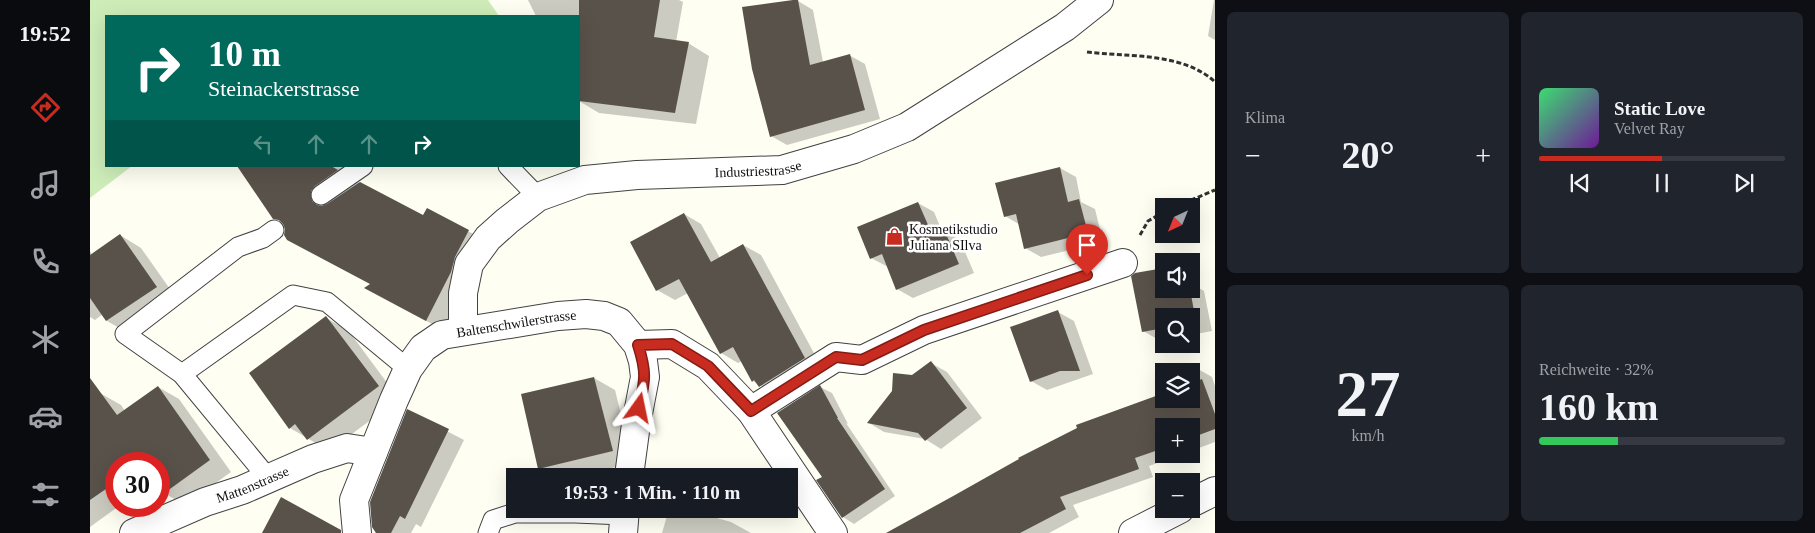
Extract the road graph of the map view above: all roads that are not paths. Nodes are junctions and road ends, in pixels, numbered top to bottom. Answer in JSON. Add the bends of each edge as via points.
{"nodes":[{"id":1,"x":1099,"y":0,"type":"edge"},
{"id":2,"x":362,"y":167,"type":"edge"},
{"id":3,"x":509,"y":167,"type":"edge"},
{"id":4,"x":321,"y":195,"type":"dead end"},
{"id":5,"x":538,"y":198,"type":"junction"},
{"id":6,"x":274,"y":230,"type":"dead end"},
{"id":7,"x":1123,"y":263,"type":"dead end"},
{"id":8,"x":463,"y":331,"type":"junction"},
{"id":9,"x":638,"y":345,"type":"junction"},
{"id":10,"x":408,"y":369,"type":"junction"},
{"id":11,"x":182,"y":374,"type":"junction"},
{"id":12,"x":751,"y":411,"type":"junction"},
{"id":13,"x":373,"y":452,"type":"junction"},
{"id":14,"x":630,"y":468,"type":"edge"},
{"id":15,"x":268,"y":478,"type":"junction"},
{"id":16,"x":1215,"y":491,"type":"edge"},
{"id":17,"x":1200,"y":498,"type":"edge"},
{"id":18,"x":1162,"y":518,"type":"edge"},
{"id":19,"x":624,"y":519,"type":"edge"},
{"id":20,"x":134,"y":533,"type":"edge"},
{"id":21,"x":357,"y":533,"type":"edge"},
{"id":22,"x":488,"y":533,"type":"edge"},
{"id":23,"x":833,"y":533,"type":"edge"},
{"id":24,"x":1133,"y":533,"type":"edge"}],
"edges":[{"from":1,"to":5,"type":"street","name":"Industriestrasse","via":[[1065,27],[907,127],[854,149],[782,170],[585,180]]},
{"from":2,"to":4,"type":"lane"},
{"from":3,"to":5,"type":"lane"},
{"from":5,"to":8,"type":"street","name":"Industriestrasse","via":[[488,238],[469,264],[463,293]]},
{"from":6,"to":11,"type":"lane","via":[[238,248],[125,334]]},
{"from":7,"to":12,"type":"street","via":[[924,330],[862,360],[836,357]]},
{"from":8,"to":9,"type":"street","name":"Baltenschwilerstrasse","via":[[586,314],[619,322]]},
{"from":8,"to":10,"type":"street","name":"Baltenschwilerstrasse","via":[[442,335],[423,348]]},
{"from":9,"to":12,"type":"street","via":[[672,344],[708,366]]},
{"from":9,"to":14,"type":"street","name":"Baltenschwilerstrasse","via":[[645,377]]},
{"from":10,"to":11,"type":"lane","via":[[327,302],[293,295]]},
{"from":10,"to":13,"type":"street","name":"Baltenschwilerstrasse"},
{"from":11,"to":15,"type":"lane"},
{"from":12,"to":23,"type":"street"},
{"from":13,"to":15,"type":"street","name":"Mattenstrasse","via":[[347,448]]},
{"from":13,"to":21,"type":"street","name":"Baltenschwilerstrasse","via":[[354,500]]},
{"from":15,"to":20,"type":"street","name":"Mattenstrasse"},
{"from":16,"to":17,"type":"street"},
{"from":18,"to":24,"type":"street"},
{"from":19,"to":22,"type":"lane","via":[[575,513],[515,513],[493,520]]}]}
